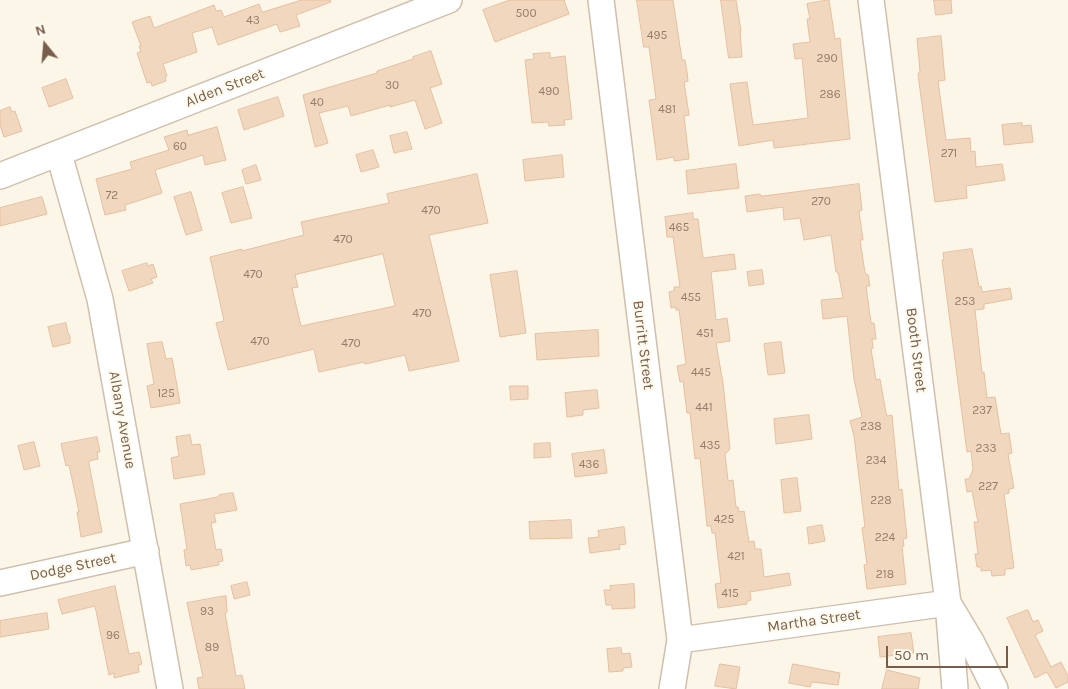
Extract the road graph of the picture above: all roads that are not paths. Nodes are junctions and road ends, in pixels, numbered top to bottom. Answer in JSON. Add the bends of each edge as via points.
{"nodes":[{"id":1,"x":449,"y":0,"type":"edge"},
{"id":2,"x":601,"y":0,"type":"edge"},
{"id":3,"x":871,"y":0,"type":"edge"},
{"id":4,"x":59,"y":154,"type":"junction"},
{"id":5,"x":0,"y":176,"type":"edge"},
{"id":6,"x":146,"y":551,"type":"junction"},
{"id":7,"x":0,"y":583,"type":"edge"},
{"id":8,"x":948,"y":603,"type":"junction"},
{"id":9,"x":680,"y":640,"type":"junction"},
{"id":10,"x":170,"y":689,"type":"edge"},
{"id":11,"x":672,"y":689,"type":"edge"},
{"id":12,"x":956,"y":689,"type":"edge"},
{"id":13,"x":995,"y":689,"type":"edge"}],
"edges":[{"from":1,"to":4,"type":"street","name":"Alden Street"},
{"from":2,"to":9,"type":"street","name":"Burritt Street"},
{"from":3,"to":8,"type":"street","name":"Booth Street"},
{"from":4,"to":5,"type":"street","name":"Alden Street"},
{"from":4,"to":6,"type":"street","name":"Albany Avenue","via":[[100,299]]},
{"from":6,"to":7,"type":"street","name":"Dodge Street"},
{"from":6,"to":10,"type":"street","name":"Albany Avenue"},
{"from":8,"to":9,"type":"street","name":"Martha Street"},
{"from":8,"to":12,"type":"street"},
{"from":8,"to":13,"type":"street","name":"Booth Street"},
{"from":9,"to":11,"type":"street","name":"Burritt Street"}]}
